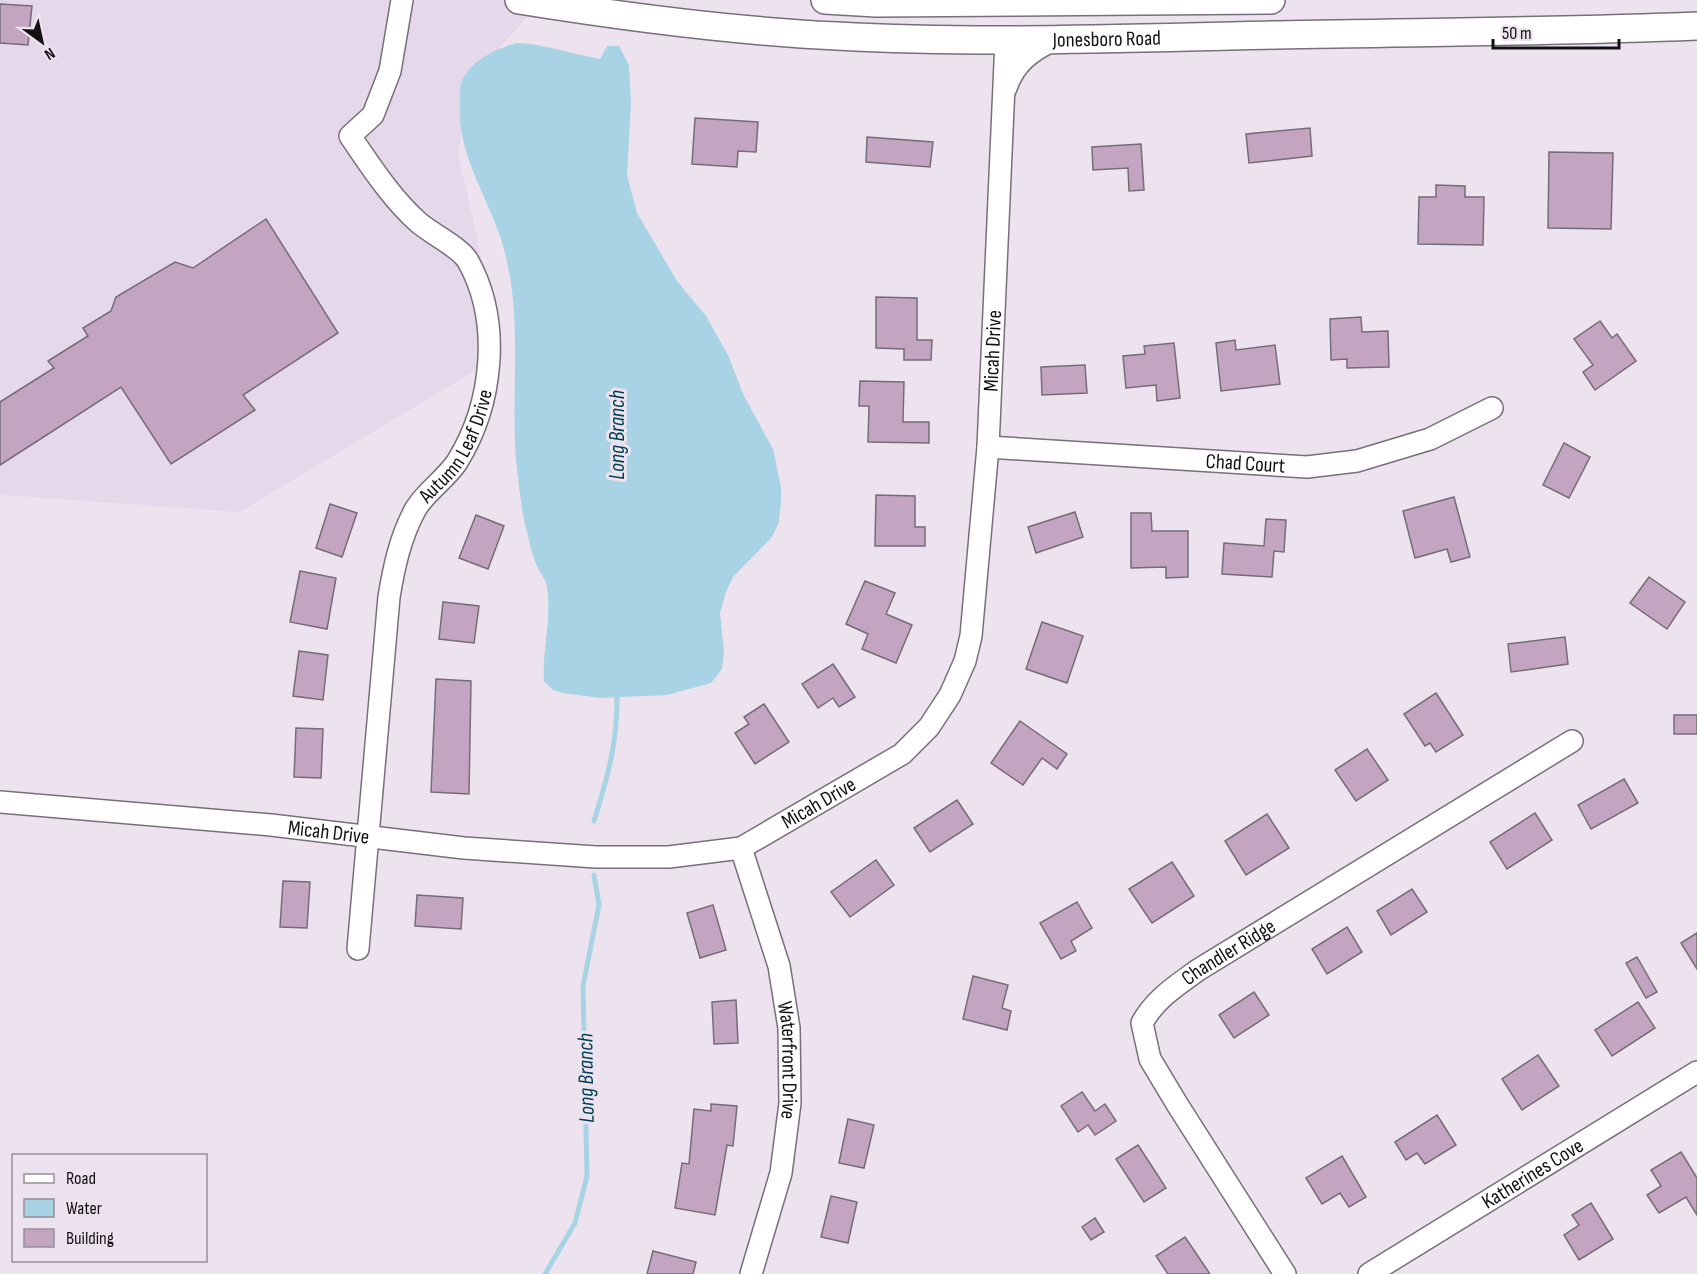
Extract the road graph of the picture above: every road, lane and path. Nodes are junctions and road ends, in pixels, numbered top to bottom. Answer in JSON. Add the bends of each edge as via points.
{"nodes":[{"id":1,"x":402,"y":0,"type":"edge"},
{"id":2,"x":519,"y":0,"type":"edge"},
{"id":3,"x":825,"y":0,"type":"edge"},
{"id":4,"x":1271,"y":0,"type":"edge"},
{"id":5,"x":1008,"y":1,"type":"edge"},
{"id":6,"x":964,"y":2,"type":"edge"},
{"id":7,"x":1077,"y":2,"type":"junction"},
{"id":8,"x":1697,"y":26,"type":"edge"},
{"id":9,"x":943,"y":39,"type":"junction"},
{"id":10,"x":1056,"y":39,"type":"junction"},
{"id":11,"x":1006,"y":40,"type":"junction"},
{"id":12,"x":1004,"y":94,"type":"junction"},
{"id":13,"x":1492,"y":408,"type":"dead end"},
{"id":14,"x":988,"y":447,"type":"junction"},
{"id":15,"x":1572,"y":741,"type":"dead end"},
{"id":16,"x":0,"y":802,"type":"edge"},
{"id":17,"x":370,"y":837,"type":"junction"},
{"id":18,"x":741,"y":848,"type":"junction"},
{"id":19,"x":358,"y":949,"type":"dead end"},
{"id":20,"x":1697,"y":1072,"type":"edge"},
{"id":21,"x":751,"y":1274,"type":"edge"},
{"id":22,"x":1285,"y":1274,"type":"edge"},
{"id":23,"x":1369,"y":1274,"type":"edge"}],
"edges":[{"from":1,"to":17,"type":"street","name":"Autumn Leaf Drive","via":[[390,71],[373,115],[350,136],[417,221],[467,259],[486,304],[489,352],[483,400],[474,429],[456,464],[416,508],[396,557],[389,597]]},
{"from":2,"to":9,"type":"main road","name":"Jonesboro Road","via":[[653,22],[838,36]]},
{"from":3,"to":6,"type":"main road","name":"Jonesboro Road"},
{"from":4,"to":7,"type":"main road","name":"Jonesboro Road"},
{"from":5,"to":6,"type":"main road","name":"Jonesboro Road"},
{"from":5,"to":7,"type":"main road","name":"Jonesboro Road"},
{"from":5,"to":9,"type":"main road","via":[[976,28]]},
{"from":7,"to":11,"type":"main road","via":[[1034,11],[1013,26]]},
{"from":8,"to":10,"type":"main road","name":"Jonesboro Road","via":[[1555,32]]},
{"from":9,"to":11,"type":"main road","name":"Jonesboro Road"},
{"from":10,"to":11,"type":"main road","name":"Jonesboro Road"},
{"from":10,"to":12,"type":"street","via":[[1029,53],[1012,73]]},
{"from":11,"to":12,"type":"street","name":"Micah Drive"},
{"from":12,"to":14,"type":"street","name":"Micah Drive"},
{"from":13,"to":14,"type":"street","name":"Chad Court","via":[[1420,442],[1357,461],[1307,467]]},
{"from":14,"to":18,"type":"street","name":"Micah Drive","via":[[971,636],[950,695],[929,727],[902,754]]},
{"from":15,"to":22,"type":"street","name":"Chandler Ridge","via":[[1198,970],[1148,1011],[1142,1023],[1150,1059]]},
{"from":16,"to":17,"type":"street","name":"Micah Drive"},
{"from":17,"to":18,"type":"street","name":"Micah Drive","via":[[596,857],[669,857]]},
{"from":17,"to":19,"type":"street","name":"Autumn Leaf Drive"},
{"from":18,"to":21,"type":"street","name":"Waterfront Drive","via":[[779,966],[789,1028],[790,1103],[781,1173]]},
{"from":20,"to":23,"type":"street","name":"Katherines Cove"}]}
